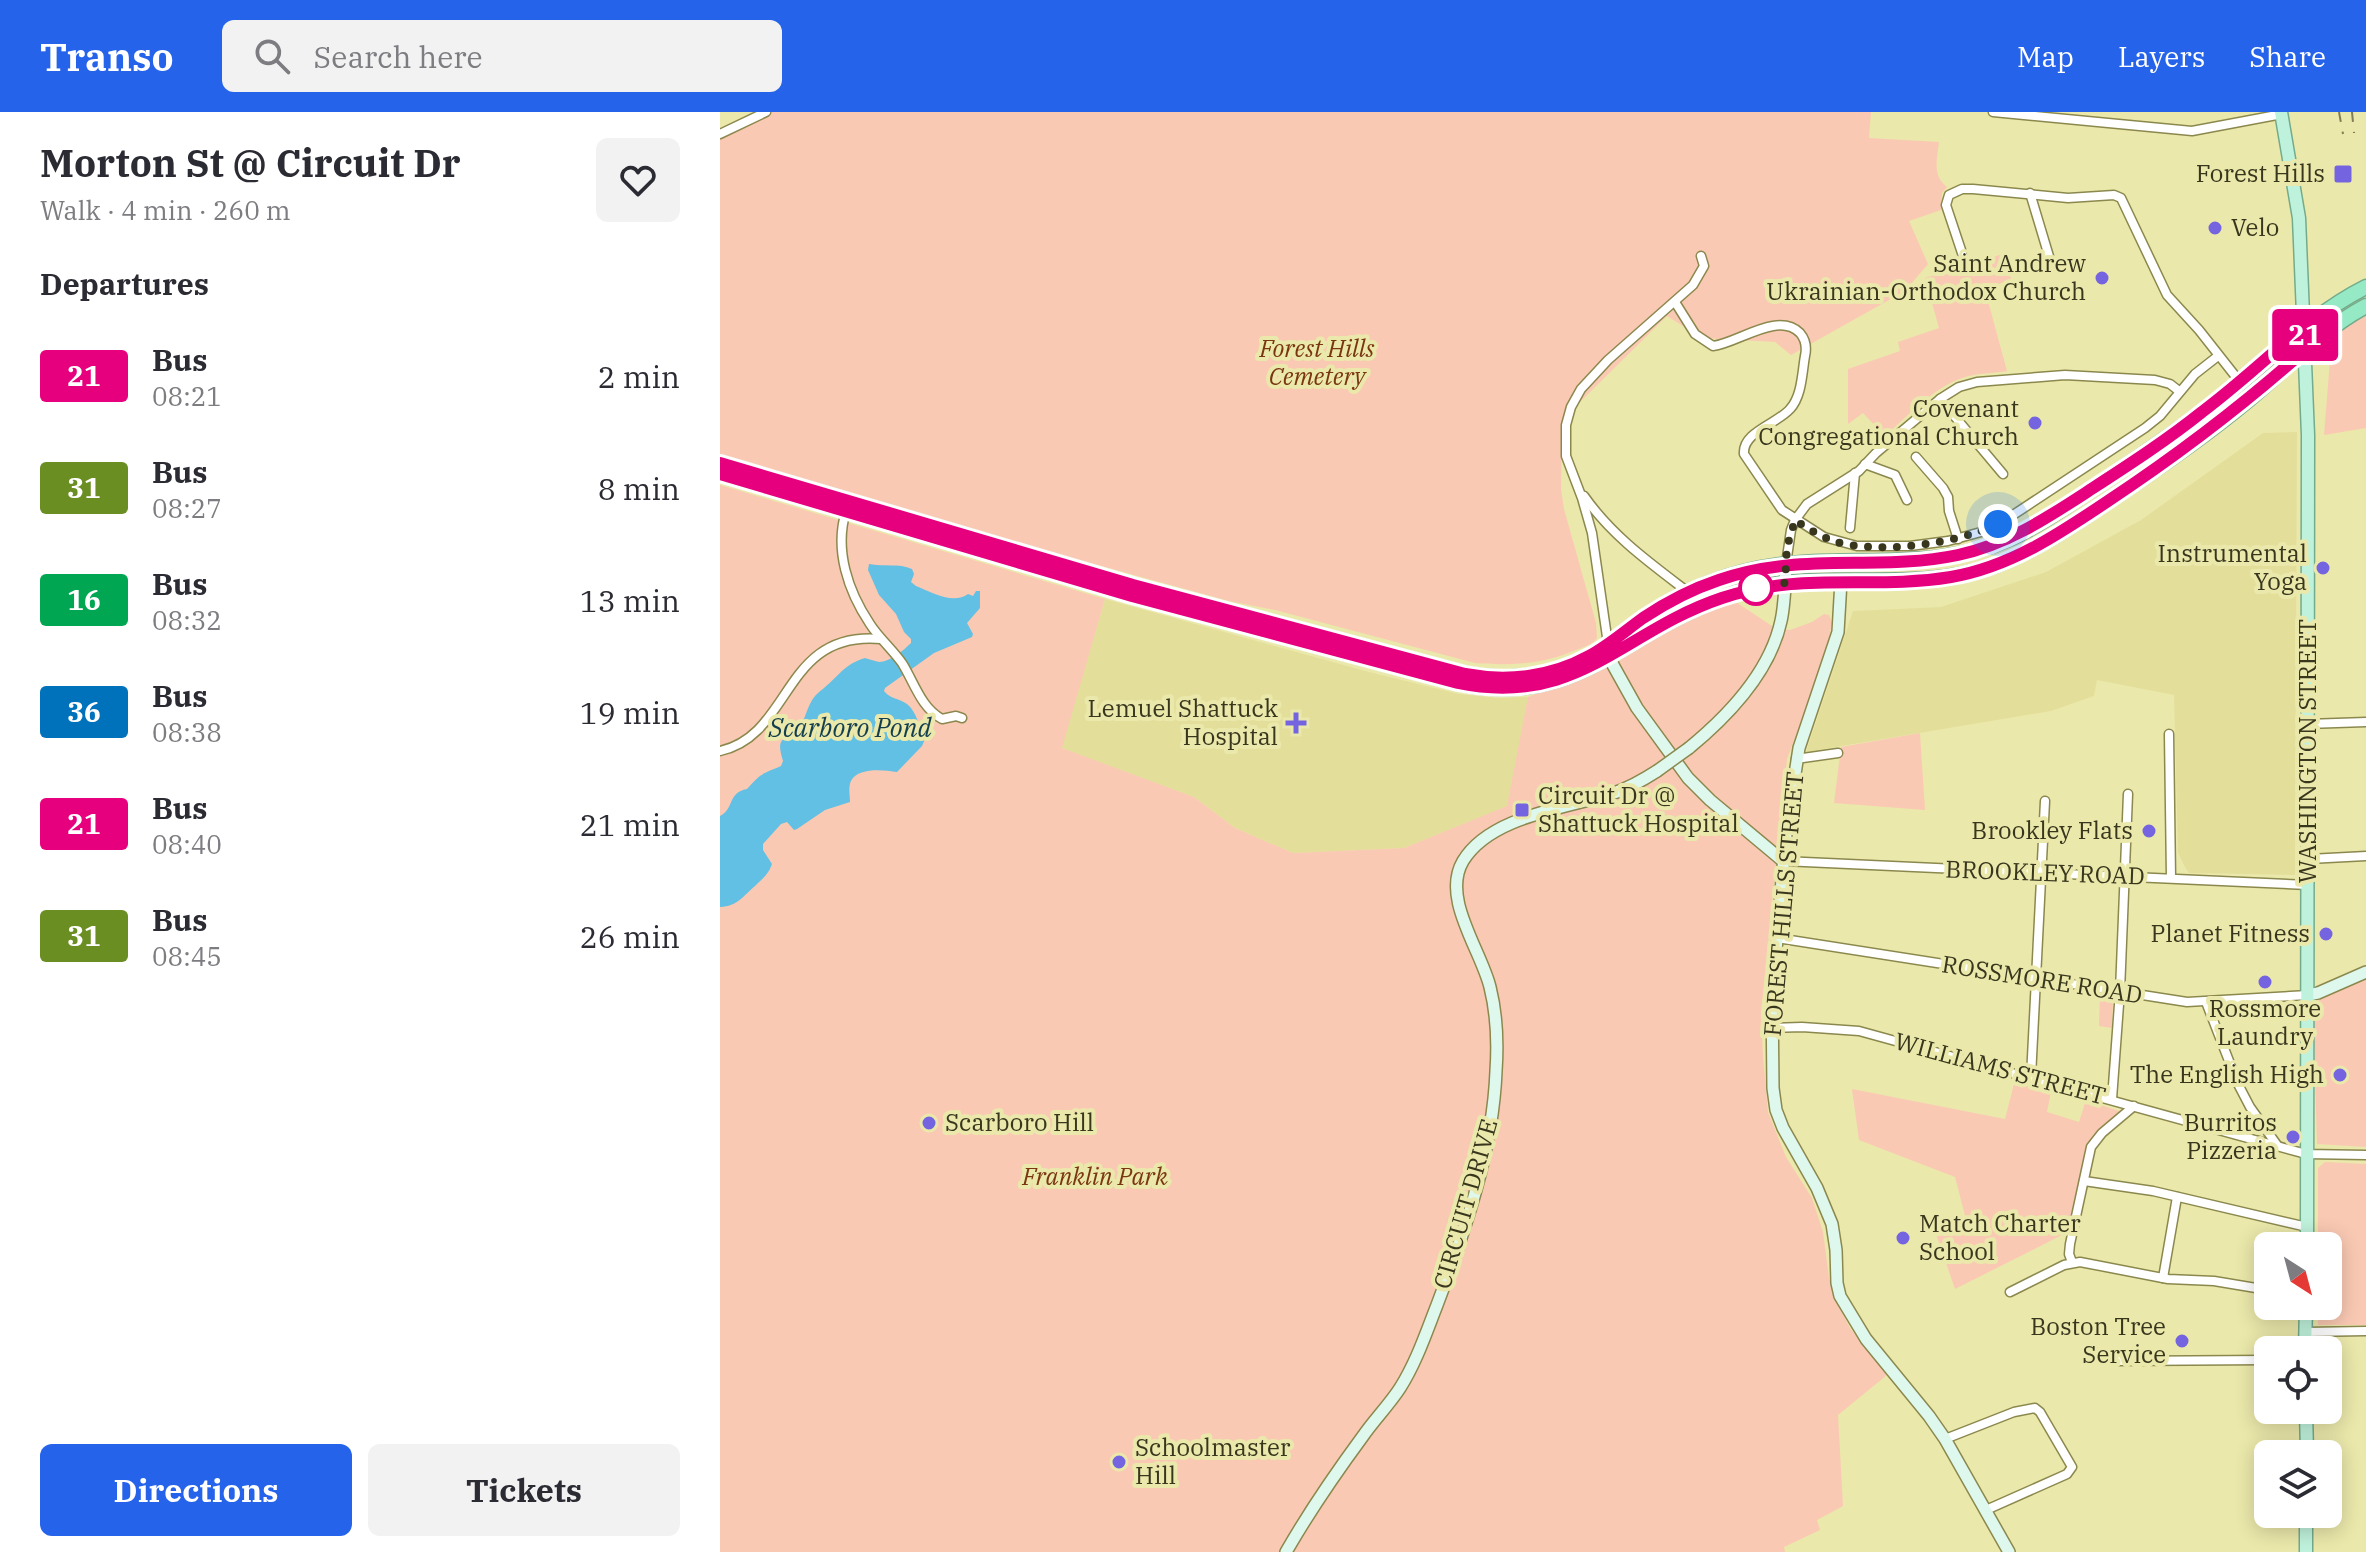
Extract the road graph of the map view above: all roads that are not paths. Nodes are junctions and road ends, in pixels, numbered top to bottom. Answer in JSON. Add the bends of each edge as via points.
{"nodes":[{"id":1,"x":766,"y":112,"type":"edge"},
{"id":2,"x":1993,"y":112,"type":"edge"},
{"id":3,"x":2282,"y":113,"type":"edge"},
{"id":4,"x":720,"y":134,"type":"edge"},
{"id":5,"x":2030,"y":193,"type":"junction"},
{"id":6,"x":1701,"y":256,"type":"dead end"},
{"id":7,"x":1965,"y":262,"type":"dead end"},
{"id":8,"x":2051,"y":263,"type":"dead end"},
{"id":9,"x":2366,"y":287,"type":"edge"},
{"id":10,"x":1675,"y":302,"type":"junction"},
{"id":11,"x":2366,"y":306,"type":"edge"},
{"id":12,"x":2304,"y":326,"type":"junction"},
{"id":13,"x":2305,"y":350,"type":"junction"},
{"id":14,"x":2218,"y":356,"type":"junction"},
{"id":15,"x":2240,"y":382,"type":"junction"},
{"id":16,"x":2179,"y":391,"type":"junction"},
{"id":17,"x":1940,"y":399,"type":"junction"},
{"id":18,"x":1916,"y":457,"type":"dead end"},
{"id":19,"x":720,"y":463,"type":"edge"},
{"id":20,"x":1865,"y":464,"type":"junction"},
{"id":21,"x":2128,"y":465,"type":"junction"},
{"id":22,"x":1855,"y":473,"type":"junction"},
{"id":23,"x":720,"y":474,"type":"edge"},
{"id":24,"x":2003,"y":474,"type":"dead end"},
{"id":25,"x":1577,"y":485,"type":"junction"},
{"id":26,"x":2128,"y":488,"type":"junction"},
{"id":27,"x":1907,"y":500,"type":"dead end"},
{"id":28,"x":846,"y":511,"type":"junction"},
{"id":29,"x":1795,"y":520,"type":"junction"},
{"id":30,"x":1850,"y":528,"type":"dead end"},
{"id":31,"x":1958,"y":539,"type":"junction"},
{"id":32,"x":1786,"y":564,"type":"junction"},
{"id":33,"x":1841,"y":581,"type":"junction"},
{"id":34,"x":1785,"y":583,"type":"junction"},
{"id":35,"x":1689,"y":592,"type":"junction"},
{"id":36,"x":881,"y":639,"type":"junction"},
{"id":37,"x":1609,"y":650,"type":"junction"},
{"id":38,"x":962,"y":718,"type":"dead end"},
{"id":39,"x":2366,"y":722,"type":"edge"},
{"id":40,"x":2307,"y":724,"type":"junction"},
{"id":41,"x":2169,"y":734,"type":"dead end"},
{"id":42,"x":720,"y":751,"type":"edge"},
{"id":43,"x":1838,"y":753,"type":"dead end"},
{"id":44,"x":1796,"y":759,"type":"junction"},
{"id":45,"x":2128,"y":794,"type":"dead end"},
{"id":46,"x":2045,"y":801,"type":"dead end"},
{"id":47,"x":2366,"y":856,"type":"edge"},
{"id":48,"x":2309,"y":859,"type":"junction"},
{"id":49,"x":1783,"y":861,"type":"junction"},
{"id":50,"x":2042,"y":873,"type":"junction"},
{"id":51,"x":2125,"y":877,"type":"junction"},
{"id":52,"x":2171,"y":878,"type":"junction"},
{"id":53,"x":2308,"y":885,"type":"junction"},
{"id":54,"x":1777,"y":938,"type":"junction"},
{"id":55,"x":2366,"y":972,"type":"edge"},
{"id":56,"x":2037,"y":978,"type":"junction"},
{"id":57,"x":2120,"y":991,"type":"junction"},
{"id":58,"x":2308,"y":995,"type":"junction"},
{"id":59,"x":2206,"y":1002,"type":"junction"},
{"id":60,"x":1772,"y":1028,"type":"junction"},
{"id":61,"x":2031,"y":1077,"type":"junction"},
{"id":62,"x":2112,"y":1099,"type":"junction"},
{"id":63,"x":2134,"y":1106,"type":"junction"},
{"id":64,"x":2277,"y":1146,"type":"junction"},
{"id":65,"x":2306,"y":1154,"type":"junction"},
{"id":66,"x":2366,"y":1155,"type":"edge"},
{"id":67,"x":2084,"y":1181,"type":"junction"},
{"id":68,"x":2177,"y":1197,"type":"junction"},
{"id":69,"x":2307,"y":1227,"type":"junction"},
{"id":70,"x":2307,"y":1232,"type":"edge"},
{"id":71,"x":2072,"y":1262,"type":"junction"},
{"id":72,"x":2163,"y":1278,"type":"junction"},
{"id":73,"x":2254,"y":1288,"type":"edge"},
{"id":74,"x":2010,"y":1292,"type":"dead end"},
{"id":75,"x":2306,"y":1320,"type":"edge"},
{"id":76,"x":2366,"y":1331,"type":"edge"},
{"id":77,"x":2306,"y":1332,"type":"junction"},
{"id":78,"x":2306,"y":1336,"type":"edge"},
{"id":79,"x":2254,"y":1360,"type":"edge"},
{"id":80,"x":2112,"y":1361,"type":"dead end"},
{"id":81,"x":1945,"y":1439,"type":"junction"},
{"id":82,"x":1986,"y":1510,"type":"junction"},
{"id":83,"x":2306,"y":1528,"type":"edge"},
{"id":84,"x":1286,"y":1552,"type":"edge"},
{"id":85,"x":2009,"y":1552,"type":"edge"},
{"id":86,"x":2306,"y":1552,"type":"edge"}],
"edges":[{"from":1,"to":4,"type":"street"},
{"from":2,"to":3,"type":"street","via":[[2192,131]]},
{"from":3,"to":12,"type":"main road","name":"WASHINGTON STREET","via":[[2298,207]]},
{"from":5,"to":7,"type":"street","via":[[1973,189],[1949,195],[1946,205]]},
{"from":5,"to":8,"type":"street"},
{"from":5,"to":14,"type":"street","via":[[2121,198],[2167,295]]},
{"from":6,"to":10,"type":"street","via":[[1701,274]]},
{"from":9,"to":12,"type":"highway"},
{"from":10,"to":25,"type":"street","via":[[1608,360],[1571,407],[1566,456]]},
{"from":10,"to":29,"type":"street","via":[[1695,334],[1713,346],[1773,326],[1787,325],[1805,339],[1797,400],[1779,420],[1750,437],[1743,449],[1777,505]]},
{"from":11,"to":13,"type":"highway"},
{"from":12,"to":13,"type":"main road","name":"WASHINGTON STREET"},
{"from":12,"to":15,"type":"highway"},
{"from":13,"to":26,"type":"highway","via":[[2210,431]]},
{"from":13,"to":40,"type":"main road","name":"WASHINGTON STREET"},
{"from":14,"to":15,"type":"street"},
{"from":14,"to":16,"type":"street"},
{"from":15,"to":21,"type":"highway"},
{"from":16,"to":17,"type":"street","via":[[2155,380],[2065,375],[1977,382]]},
{"from":16,"to":31,"type":"street","via":[[2145,428],[2004,521]]},
{"from":17,"to":20,"type":"street"},
{"from":17,"to":24,"type":"street"},
{"from":18,"to":31,"type":"street","via":[[1948,497]]},
{"from":19,"to":37,"type":"highway","via":[[1133,585],[1465,674],[1502,678],[1544,673]]},
{"from":20,"to":22,"type":"street"},
{"from":20,"to":27,"type":"street","via":[[1895,475]]},
{"from":21,"to":26,"type":"highway"},
{"from":21,"to":32,"type":"highway","via":[[2035,526],[1980,550],[1916,561]]},
{"from":22,"to":29,"type":"street","via":[[1807,504]]},
{"from":22,"to":30,"type":"street"},
{"from":23,"to":28,"type":"highway"},
{"from":25,"to":35,"type":"street","via":[[1625,543]]},
{"from":25,"to":37,"type":"street","via":[[1592,533]]},
{"from":26,"to":33,"type":"highway","via":[[2044,543],[1990,567],[1929,580]]},
{"from":28,"to":36,"type":"street","via":[[841,538],[851,591]]},
{"from":28,"to":37,"type":"highway","via":[[1132,596],[1468,685],[1544,684],[1579,672]]},
{"from":29,"to":31,"type":"street","via":[[1824,537],[1857,546]]},
{"from":29,"to":32,"type":"street"},
{"from":32,"to":34,"type":"street","name":"CIRCUIT DRIVE"},
{"from":32,"to":35,"type":"highway","via":[[1733,575]]},
{"from":33,"to":34,"type":"highway"},
{"from":33,"to":44,"type":"street","name":"FOREST HILLS STREET","via":[[1838,632]]},
{"from":34,"to":37,"type":"highway","via":[[1702,606]]},
{"from":34,"to":84,"type":"street","name":"CIRCUIT DRIVE","bridge":true,"via":[[1781,624],[1767,658],[1735,703],[1689,748],[1621,790],[1504,827],[1479,843],[1460,866],[1456,897],[1485,970],[1497,1026],[1495,1095],[1483,1161],[1456,1254],[1416,1359]]},
{"from":35,"to":37,"type":"highway","via":[[1654,611]]},
{"from":36,"to":38,"type":"street","via":[[935,715]]},
{"from":36,"to":42,"type":"street","via":[[852,639],[813,658],[760,727],[743,744]]},
{"from":37,"to":49,"type":"street","via":[[1643,718],[1688,778]]},
{"from":39,"to":40,"type":"street"},
{"from":40,"to":48,"type":"main road","name":"WASHINGTON STREET"},
{"from":41,"to":52,"type":"street"},
{"from":43,"to":44,"type":"street"},
{"from":44,"to":49,"type":"street","name":"FOREST HILLS STREET"},
{"from":45,"to":51,"type":"street"},
{"from":46,"to":50,"type":"street"},
{"from":47,"to":48,"type":"street"},
{"from":48,"to":53,"type":"main road","name":"WASHINGTON STREET"},
{"from":49,"to":50,"type":"street","name":"BROOKLEY ROAD"},
{"from":49,"to":54,"type":"street","name":"FOREST HILLS STREET"},
{"from":50,"to":51,"type":"street","name":"BROOKLEY ROAD"},
{"from":50,"to":56,"type":"street"},
{"from":51,"to":52,"type":"street","name":"BROOKLEY ROAD"},
{"from":51,"to":57,"type":"street"},
{"from":52,"to":53,"type":"street","name":"BROOKLEY ROAD"},
{"from":53,"to":58,"type":"main road","name":"WASHINGTON STREET"},
{"from":54,"to":56,"type":"street","name":"ROSSMORE ROAD"},
{"from":54,"to":60,"type":"street","name":"FOREST HILLS STREET"},
{"from":55,"to":58,"type":"street"},
{"from":56,"to":57,"type":"street","name":"ROSSMORE ROAD"},
{"from":56,"to":61,"type":"street"},
{"from":57,"to":59,"type":"street","name":"ROSSMORE ROAD"},
{"from":57,"to":62,"type":"street"},
{"from":58,"to":59,"type":"street","name":"ROSSMORE ROAD"},
{"from":58,"to":65,"type":"main road","name":"WASHINGTON STREET"},
{"from":59,"to":64,"type":"street","via":[[2238,1084]]},
{"from":60,"to":61,"type":"street","name":"WILLIAMS STREET","via":[[1859,1031]]},
{"from":60,"to":81,"type":"street","name":"FOREST HILLS STREET","via":[[1776,1110],[1828,1213],[1840,1296],[1866,1339]]},
{"from":61,"to":62,"type":"street","name":"WILLIAMS STREET"},
{"from":62,"to":63,"type":"street","name":"WILLIAMS STREET"},
{"from":63,"to":64,"type":"street","name":"WILLIAMS STREET"},
{"from":63,"to":67,"type":"street","via":[[2094,1141]]},
{"from":64,"to":65,"type":"street","name":"WILLIAMS STREET"},
{"from":65,"to":66,"type":"street","name":"WILLIAMS STREET"},
{"from":65,"to":69,"type":"main road","name":"WASHINGTON STREET"},
{"from":67,"to":68,"type":"street"},
{"from":67,"to":71,"type":"street","via":[[2070,1244]]},
{"from":68,"to":69,"type":"street"},
{"from":68,"to":72,"type":"street"},
{"from":69,"to":70,"type":"main road","name":"WASHINGTON STREET"},
{"from":71,"to":72,"type":"street"},
{"from":71,"to":74,"type":"street"},
{"from":72,"to":73,"type":"street"},
{"from":75,"to":77,"type":"main road"},
{"from":76,"to":77,"type":"street"},
{"from":77,"to":78,"type":"main road"},
{"from":79,"to":80,"type":"street"},
{"from":81,"to":82,"type":"street","name":"FOREST HILLS STREET"},
{"from":81,"to":82,"type":"street","via":[[2035,1408],[2068,1459],[2072,1471]]},
{"from":82,"to":85,"type":"street","name":"FOREST HILLS STREET"},
{"from":83,"to":86,"type":"main road"}]}
